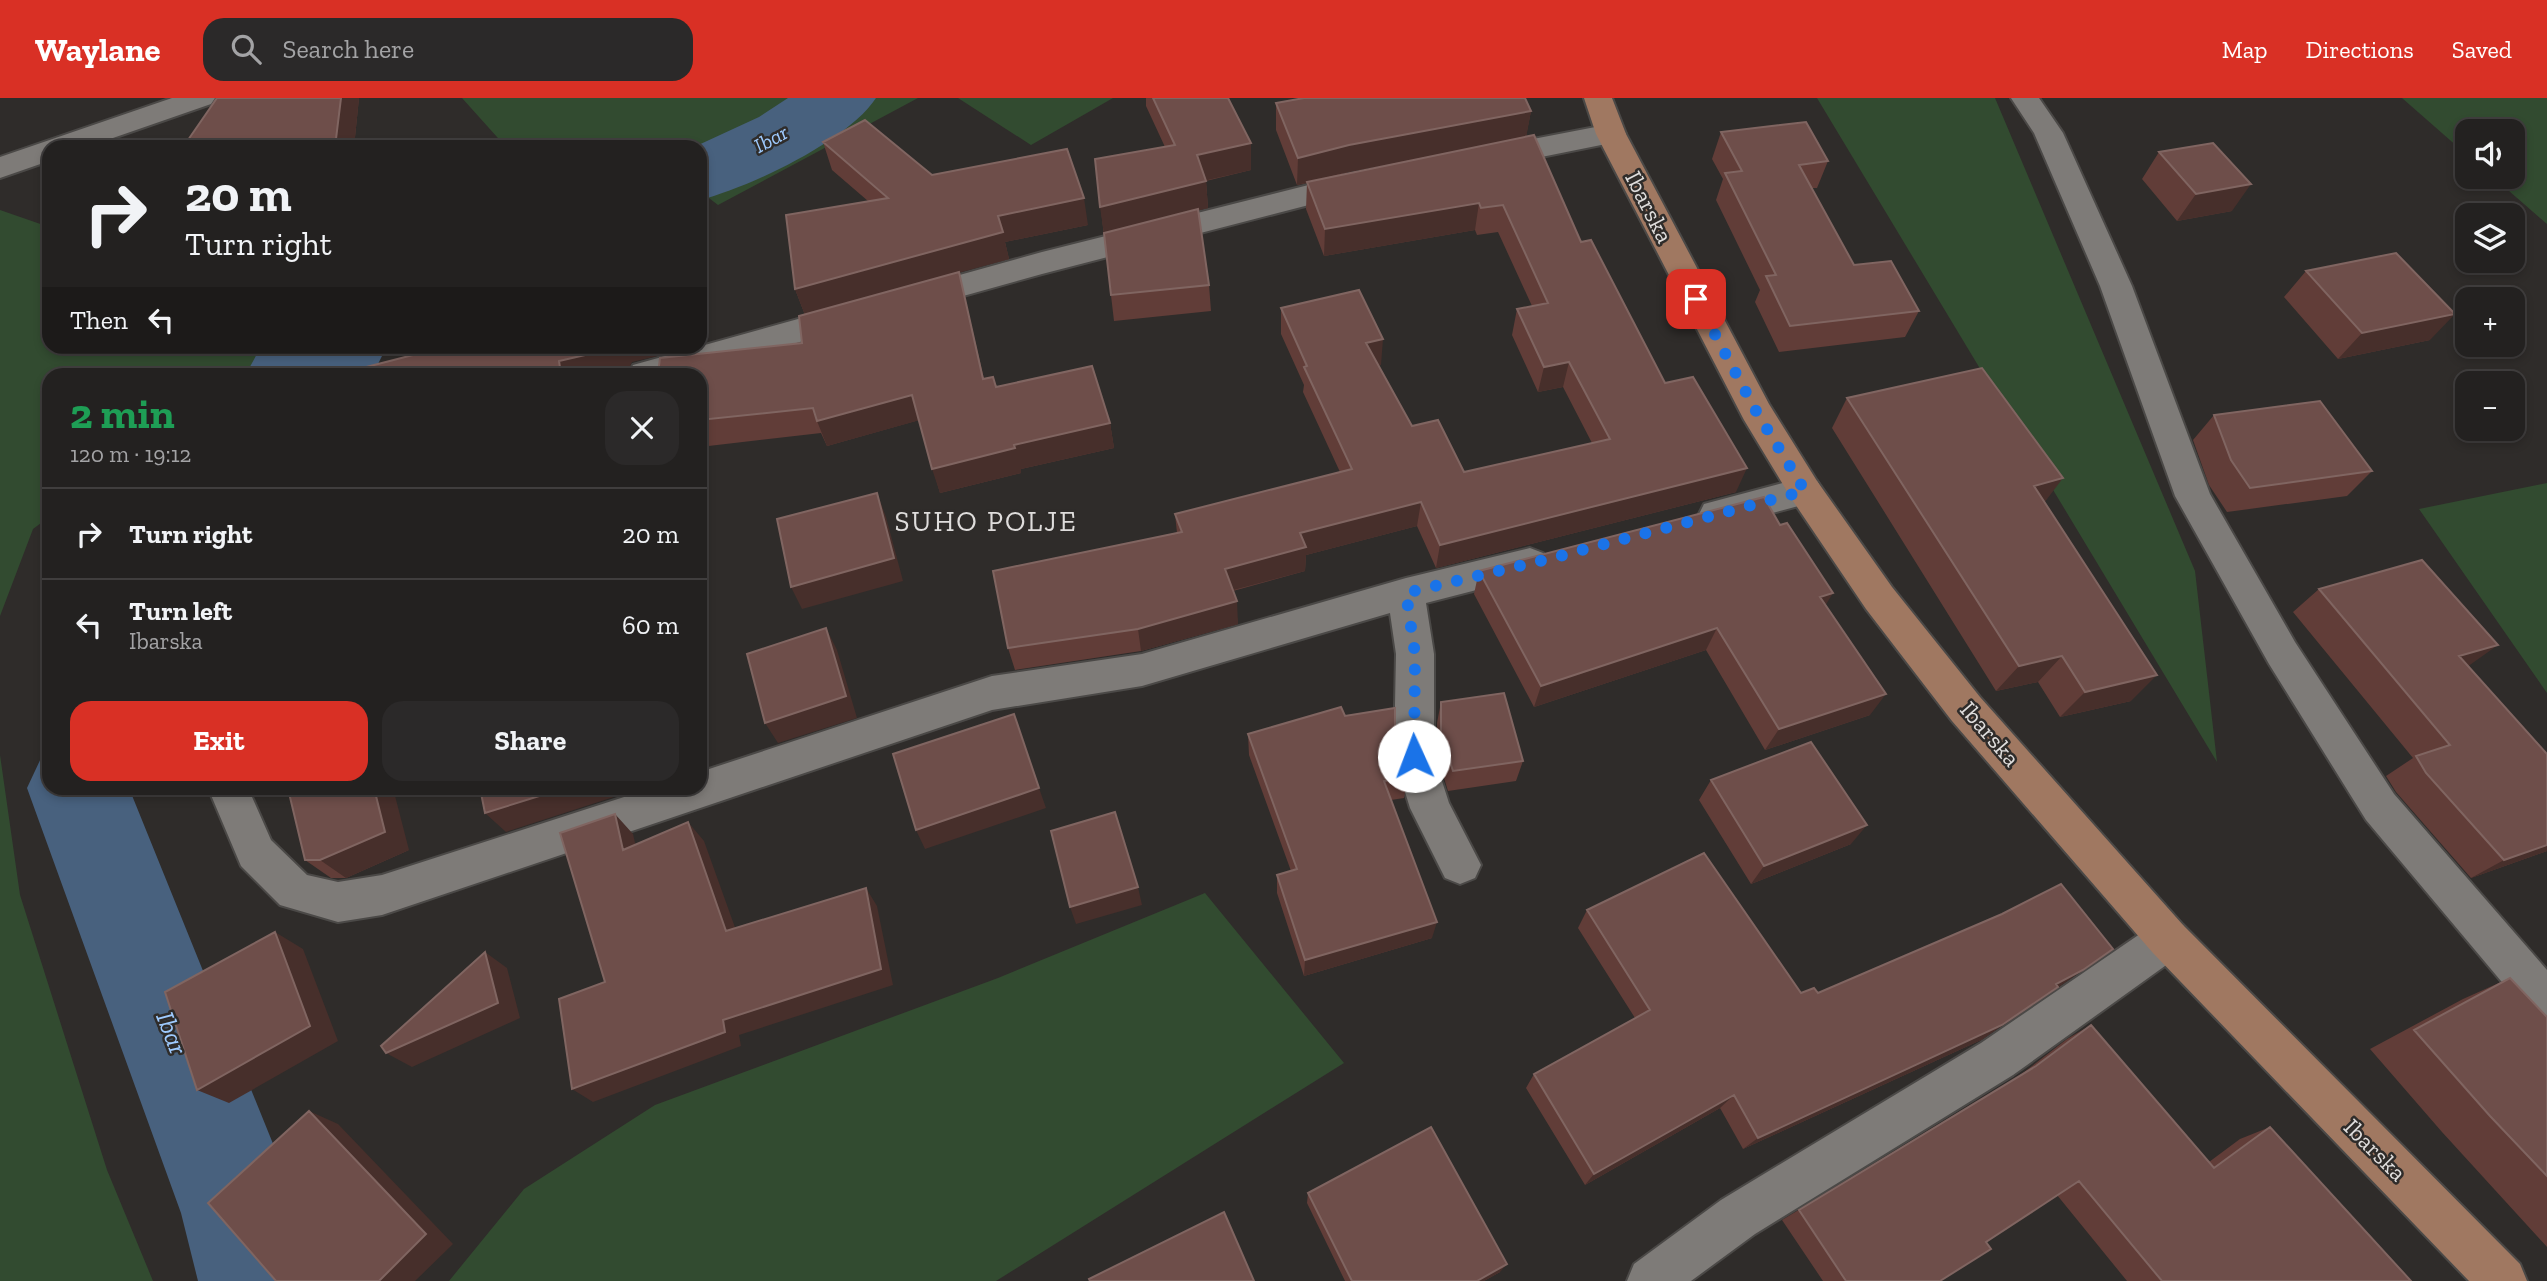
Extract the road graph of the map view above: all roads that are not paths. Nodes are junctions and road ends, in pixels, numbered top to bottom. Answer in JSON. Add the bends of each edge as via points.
{"nodes":[{"id":1,"x":201,"y":98,"type":"edge"},
{"id":2,"x":1598,"y":98,"type":"edge"},
{"id":3,"x":2025,"y":98,"type":"edge"},
{"id":4,"x":1611,"y":134,"type":"junction"},
{"id":5,"x":78,"y":140,"type":"edge"},
{"id":6,"x":42,"y":152,"type":"edge"},
{"id":7,"x":1453,"y":164,"type":"edge"},
{"id":8,"x":0,"y":167,"type":"edge"},
{"id":9,"x":1387,"y":177,"type":"edge"},
{"id":10,"x":666,"y":368,"type":"edge"},
{"id":11,"x":1805,"y":491,"type":"junction"},
{"id":12,"x":1685,"y":523,"type":"edge"},
{"id":13,"x":1566,"y":554,"type":"edge"},
{"id":14,"x":1406,"y":593,"type":"junction"},
{"id":15,"x":707,"y":787,"type":"edge"},
{"id":16,"x":232,"y":795,"type":"edge"},
{"id":17,"x":684,"y":795,"type":"edge"},
{"id":18,"x":1460,"y":865,"type":"dead end"},
{"id":19,"x":2168,"y":939,"type":"junction"},
{"id":20,"x":2547,"y":1003,"type":"edge"},
{"id":21,"x":1651,"y":1281,"type":"edge"},
{"id":22,"x":2504,"y":1281,"type":"edge"}],
"edges":[{"from":1,"to":5,"type":"street"},
{"from":2,"to":4,"type":"main road","name":"Ibarska"},
{"from":3,"to":20,"type":"street","via":[[2048,133],[2116,286],[2193,496],[2282,653],[2380,807]]},
{"from":4,"to":7,"type":"street"},
{"from":4,"to":11,"type":"main road","name":"Ibarska","via":[[1750,399]]},
{"from":6,"to":8,"type":"street"},
{"from":9,"to":10,"type":"street","via":[[1042,263]]},
{"from":11,"to":12,"type":"street"},
{"from":11,"to":19,"type":"main road","name":"Ibarska","via":[[1879,598],[1966,709]]},
{"from":13,"to":14,"type":"street"},
{"from":14,"to":15,"type":"street","via":[[1142,670],[992,693]]},
{"from":14,"to":18,"type":"street","via":[[1415,654],[1414,756],[1430,808]]},
{"from":16,"to":17,"type":"street","via":[[256,853],[295,891],[338,902],[382,895]]},
{"from":19,"to":21,"type":"street","via":[[1997,1059],[1738,1217]]},
{"from":19,"to":22,"type":"main road","name":"Ibarska"}]}
